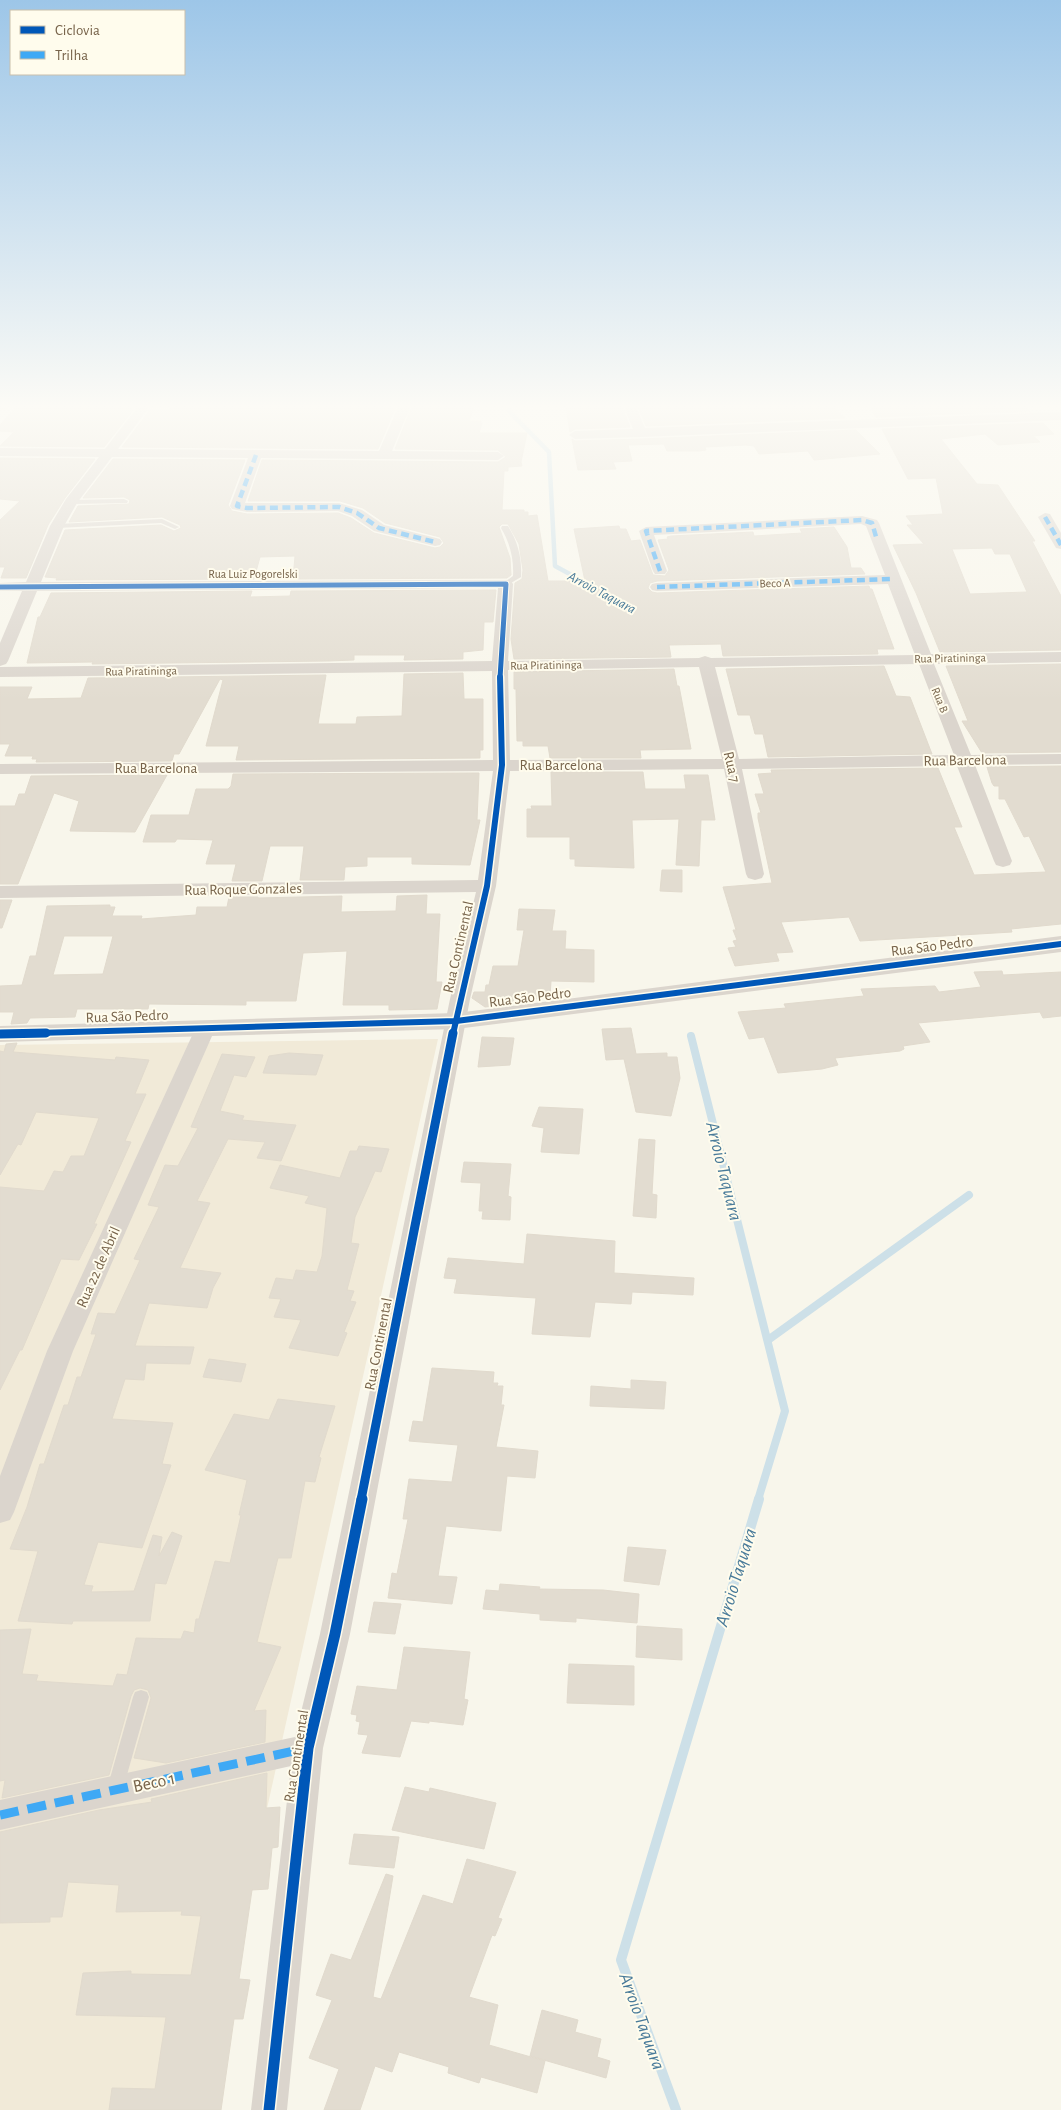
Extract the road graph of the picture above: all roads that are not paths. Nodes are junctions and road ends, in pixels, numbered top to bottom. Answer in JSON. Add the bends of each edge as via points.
{"nodes":[{"id":1,"x":70,"y":503,"type":"edge"},
{"id":2,"x":238,"y":503,"type":"edge"},
{"id":3,"x":1045,"y":517,"type":"dead end"},
{"id":4,"x":57,"y":526,"type":"junction"},
{"id":5,"x":175,"y":527,"type":"dead end"},
{"id":6,"x":504,"y":528,"type":"dead end"},
{"id":7,"x":435,"y":542,"type":"dead end"},
{"id":8,"x":1061,"y":545,"type":"edge"},
{"id":9,"x":660,"y":572,"type":"dead end"},
{"id":10,"x":892,"y":579,"type":"junction"},
{"id":11,"x":506,"y":584,"type":"junction"},
{"id":12,"x":32,"y":586,"type":"junction"},
{"id":13,"x":0,"y":587,"type":"edge"},
{"id":14,"x":657,"y":587,"type":"dead end"},
{"id":15,"x":1061,"y":657,"type":"edge"},
{"id":16,"x":923,"y":658,"type":"junction"},
{"id":17,"x":0,"y":661,"type":"edge"},
{"id":18,"x":705,"y":661,"type":"junction"},
{"id":19,"x":500,"y":666,"type":"junction"},
{"id":20,"x":0,"y":672,"type":"edge"},
{"id":21,"x":1061,"y":759,"type":"edge"},
{"id":22,"x":965,"y":760,"type":"junction"},
{"id":23,"x":732,"y":764,"type":"junction"},
{"id":24,"x":502,"y":765,"type":"junction"},
{"id":25,"x":0,"y":769,"type":"edge"},
{"id":26,"x":1003,"y":861,"type":"dead end"},
{"id":27,"x":755,"y":874,"type":"dead end"},
{"id":28,"x":487,"y":886,"type":"junction"},
{"id":29,"x":0,"y":892,"type":"edge"},
{"id":30,"x":1061,"y":944,"type":"edge"},
{"id":31,"x":456,"y":1021,"type":"junction"},
{"id":32,"x":206,"y":1027,"type":"junction"},
{"id":33,"x":0,"y":1034,"type":"edge"},
{"id":34,"x":0,"y":1512,"type":"edge"},
{"id":35,"x":141,"y":1697,"type":"dead end"},
{"id":36,"x":308,"y":1748,"type":"junction"},
{"id":37,"x":115,"y":1791,"type":"junction"},
{"id":38,"x":0,"y":1815,"type":"edge"},
{"id":39,"x":269,"y":2110,"type":"edge"}],
"edges":[{"from":1,"to":4,"type":"street"},
{"from":2,"to":7,"type":"street","via":[[237,506],[247,508],[339,507],[357,513],[379,528]]},
{"from":3,"to":8,"type":"street"},
{"from":4,"to":5,"type":"lane","via":[[162,521]]},
{"from":4,"to":12,"type":"street"},
{"from":6,"to":11,"type":"lane","via":[[513,541],[518,569],[517,577]]},
{"from":9,"to":10,"type":"street","name":"Rua B","via":[[646,531],[862,520],[872,523]]},
{"from":10,"to":14,"type":"street","name":"Beco A"},
{"from":10,"to":16,"type":"street","name":"Rua B"},
{"from":11,"to":12,"type":"street","name":"Rua Luiz Pogorelski"},
{"from":11,"to":19,"type":"street","name":"Rua Continental"},
{"from":12,"to":13,"type":"street","name":"Rua Luiz Pogorelski"},
{"from":12,"to":17,"type":"street"},
{"from":15,"to":16,"type":"street","name":"Rua Piratininga"},
{"from":16,"to":18,"type":"street","name":"Rua Piratininga"},
{"from":16,"to":22,"type":"street","name":"Rua B"},
{"from":18,"to":19,"type":"street","name":"Rua Piratininga"},
{"from":18,"to":23,"type":"street","name":"Rua 7"},
{"from":19,"to":20,"type":"street","name":"Rua Piratininga"},
{"from":19,"to":24,"type":"street","name":"Rua Continental"},
{"from":21,"to":22,"type":"street","name":"Rua Barcelona"},
{"from":22,"to":23,"type":"street","name":"Rua Barcelona"},
{"from":22,"to":26,"type":"street","name":"Rua B"},
{"from":23,"to":24,"type":"street","name":"Rua Barcelona"},
{"from":23,"to":27,"type":"street","name":"Rua 7"},
{"from":24,"to":25,"type":"street","name":"Rua Barcelona"},
{"from":24,"to":28,"type":"street","name":"Rua Continental"},
{"from":28,"to":29,"type":"street","name":"Rua Roque Gonzales"},
{"from":28,"to":31,"type":"street","name":"Rua Continental"},
{"from":30,"to":31,"type":"street","name":"Rua São Pedro"},
{"from":31,"to":32,"type":"street","name":"Rua São Pedro"},
{"from":31,"to":36,"type":"street","name":"Rua Continental","via":[[336,1624]]},
{"from":32,"to":33,"type":"street","name":"Rua São Pedro"},
{"from":32,"to":34,"type":"street","name":"Rua 22 de Abril","via":[[60,1351]]},
{"from":35,"to":37,"type":"lane"},
{"from":36,"to":37,"type":"street","name":"Beco 1"},
{"from":36,"to":39,"type":"street","name":"Rua Continental"},
{"from":37,"to":38,"type":"street","name":"Beco 1"}]}
